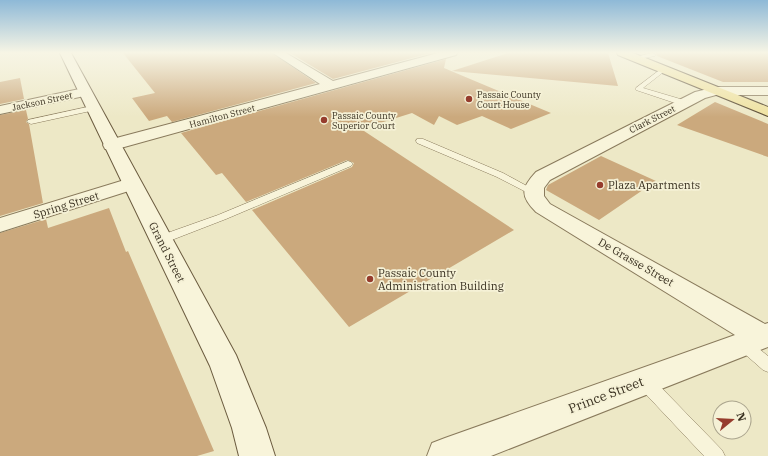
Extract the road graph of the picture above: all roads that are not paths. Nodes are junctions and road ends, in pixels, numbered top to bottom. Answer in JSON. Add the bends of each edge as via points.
{"nodes":[{"id":1,"x":75,"y":74,"type":"edge"},
{"id":2,"x":313,"y":74,"type":"edge"},
{"id":3,"x":375,"y":74,"type":"edge"},
{"id":4,"x":657,"y":74,"type":"edge"},
{"id":5,"x":674,"y":74,"type":"edge"},
{"id":6,"x":332,"y":86,"type":"junction"},
{"id":7,"x":716,"y":91,"type":"junction"},
{"id":8,"x":768,"y":91,"type":"edge"},
{"id":9,"x":88,"y":100,"type":"junction"},
{"id":10,"x":684,"y":103,"type":"junction"},
{"id":11,"x":0,"y":110,"type":"edge"},
{"id":12,"x":768,"y":112,"type":"edge"},
{"id":13,"x":31,"y":122,"type":"dead end"},
{"id":14,"x":420,"y":140,"type":"dead end"},
{"id":15,"x":111,"y":145,"type":"junction"},
{"id":16,"x":348,"y":164,"type":"dead end"},
{"id":17,"x":131,"y":184,"type":"junction"},
{"id":18,"x":538,"y":184,"type":"junction"},
{"id":19,"x":0,"y":225,"type":"edge"},
{"id":20,"x":160,"y":240,"type":"junction"},
{"id":21,"x":761,"y":345,"type":"edge"},
{"id":22,"x":644,"y":381,"type":"junction"},
{"id":23,"x":257,"y":456,"type":"edge"},
{"id":24,"x":445,"y":456,"type":"edge"},
{"id":25,"x":716,"y":456,"type":"edge"}],
"edges":[{"from":1,"to":9,"type":"street","name":"Grand Street"},
{"from":2,"to":6,"type":"street"},
{"from":3,"to":6,"type":"street","name":"Hamilton Street"},
{"from":4,"to":10,"type":"lane","via":[[638,89]]},
{"from":5,"to":7,"type":"main road"},
{"from":6,"to":15,"type":"street","name":"Hamilton Street"},
{"from":7,"to":8,"type":"street","name":"Clark Street"},
{"from":7,"to":10,"type":"street","name":"Clark Street"},
{"from":7,"to":12,"type":"main road"},
{"from":9,"to":11,"type":"street","name":"Jackson Street"},
{"from":9,"to":13,"type":"lane"},
{"from":9,"to":15,"type":"street","name":"Grand Street"},
{"from":10,"to":18,"type":"street","name":"Clark Street"},
{"from":14,"to":18,"type":"lane","via":[[500,174]]},
{"from":15,"to":17,"type":"street","name":"Grand Street"},
{"from":16,"to":20,"type":"lane"},
{"from":17,"to":19,"type":"street","name":"Spring Street"},
{"from":17,"to":20,"type":"street","name":"Grand Street"},
{"from":18,"to":21,"type":"street","name":"De Grasse Street","via":[[534,199],[543,208]]},
{"from":20,"to":23,"type":"street","name":"Grand Street","via":[[225,365],[250,428]]},
{"from":21,"to":22,"type":"street","name":"Prince Street"},
{"from":22,"to":24,"type":"street","name":"Prince Street"},
{"from":22,"to":25,"type":"lane"}]}
